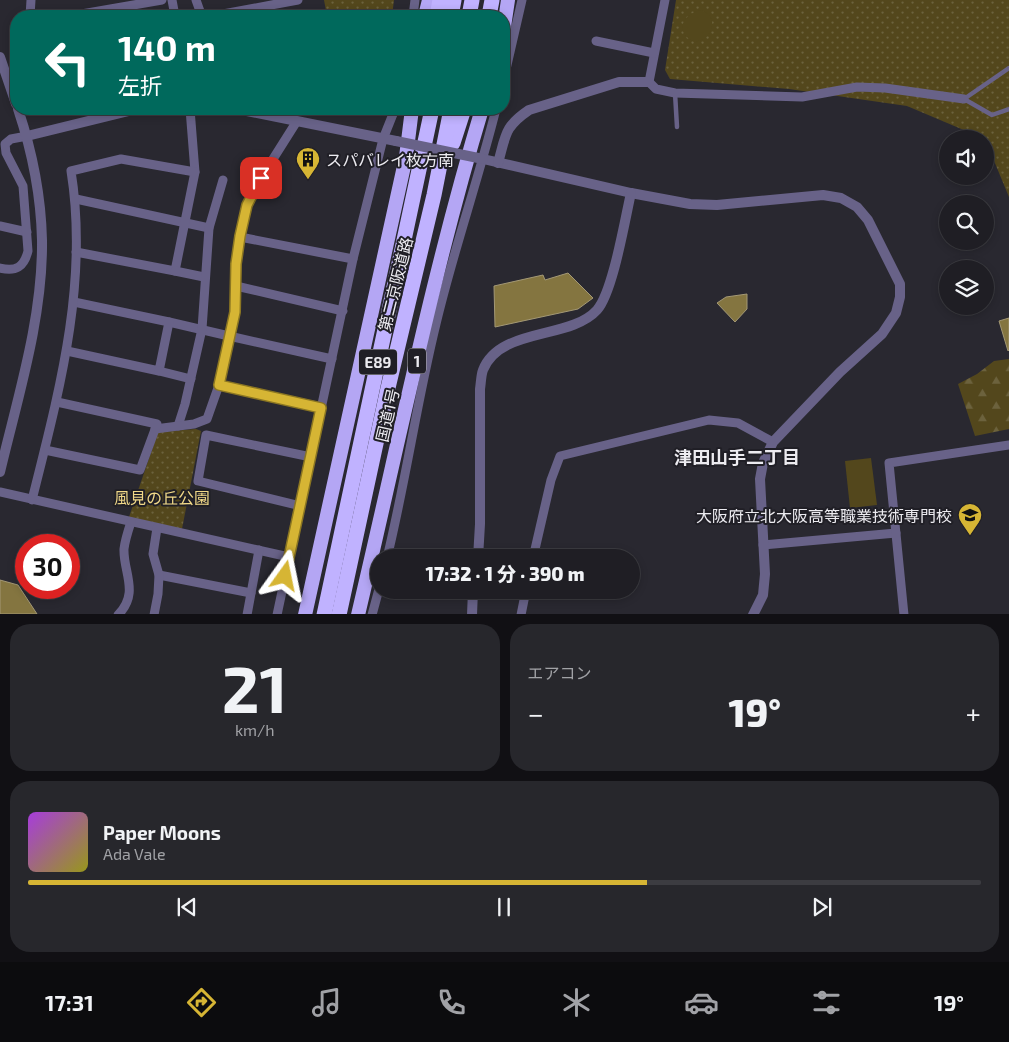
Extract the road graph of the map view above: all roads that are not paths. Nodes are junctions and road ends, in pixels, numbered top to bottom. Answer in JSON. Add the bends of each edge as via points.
{"nodes":[{"id":1,"x":162,"y":0,"type":"edge"},
{"id":2,"x":298,"y":0,"type":"edge"},
{"id":3,"x":522,"y":0,"type":"edge"},
{"id":4,"x":665,"y":0,"type":"edge"},
{"id":5,"x":104,"y":10,"type":"edge"},
{"id":6,"x":244,"y":10,"type":"edge"},
{"id":7,"x":596,"y":41,"type":"dead end"},
{"id":8,"x":510,"y":52,"type":"edge"},
{"id":9,"x":654,"y":53,"type":"junction"},
{"id":10,"x":0,"y":57,"type":"edge"},
{"id":11,"x":1009,"y":68,"type":"edge"},
{"id":12,"x":10,"y":74,"type":"edge"},
{"id":13,"x":649,"y":82,"type":"junction"},
{"id":14,"x":675,"y":93,"type":"junction"},
{"id":15,"x":964,"y":99,"type":"junction"},
{"id":16,"x":1009,"y":109,"type":"edge"},
{"id":17,"x":20,"y":115,"type":"edge"},
{"id":18,"x":112,"y":115,"type":"edge"},
{"id":19,"x":190,"y":115,"type":"edge"},
{"id":20,"x":268,"y":115,"type":"edge"},
{"id":21,"x":393,"y":115,"type":"edge"},
{"id":22,"x":411,"y":115,"type":"edge"},
{"id":23,"x":422,"y":115,"type":"edge"},
{"id":24,"x":431,"y":115,"type":"edge"},
{"id":25,"x":450,"y":115,"type":"edge"},
{"id":26,"x":462,"y":115,"type":"edge"},
{"id":27,"x":480,"y":115,"type":"edge"},
{"id":28,"x":495,"y":115,"type":"edge"},
{"id":29,"x":298,"y":121,"type":"junction"},
{"id":30,"x":677,"y":127,"type":"dead end"},
{"id":31,"x":27,"y":136,"type":"junction"},
{"id":32,"x":384,"y":139,"type":"junction"},
{"id":33,"x":484,"y":159,"type":"junction"},
{"id":34,"x":498,"y":163,"type":"junction"},
{"id":35,"x":195,"y":172,"type":"junction"},
{"id":36,"x":223,"y":180,"type":"dead end"},
{"id":37,"x":631,"y":193,"type":"junction"},
{"id":38,"x":434,"y":195,"type":"junction"},
{"id":39,"x":76,"y":199,"type":"junction"},
{"id":40,"x":412,"y":205,"type":"junction"},
{"id":41,"x":186,"y":222,"type":"junction"},
{"id":42,"x":0,"y":226,"type":"edge"},
{"id":43,"x":209,"y":228,"type":"junction"},
{"id":44,"x":27,"y":232,"type":"junction"},
{"id":45,"x":240,"y":236,"type":"junction"},
{"id":46,"x":76,"y":252,"type":"junction"},
{"id":47,"x":353,"y":259,"type":"junction"},
{"id":48,"x":0,"y":268,"type":"edge"},
{"id":49,"x":175,"y":271,"type":"junction"},
{"id":50,"x":204,"y":277,"type":"junction"},
{"id":51,"x":236,"y":286,"type":"junction"},
{"id":52,"x":74,"y":302,"type":"junction"},
{"id":53,"x":343,"y":311,"type":"junction"},
{"id":54,"x":169,"y":322,"type":"junction"},
{"id":55,"x":202,"y":329,"type":"junction"},
{"id":56,"x":229,"y":336,"type":"junction"},
{"id":57,"x":67,"y":351,"type":"junction"},
{"id":58,"x":332,"y":359,"type":"junction"},
{"id":59,"x":159,"y":372,"type":"junction"},
{"id":60,"x":191,"y":379,"type":"junction"},
{"id":61,"x":219,"y":385,"type":"junction"},
{"id":62,"x":57,"y":402,"type":"junction"},
{"id":63,"x":321,"y":408,"type":"junction"},
{"id":64,"x":178,"y":426,"type":"junction"},
{"id":65,"x":155,"y":429,"type":"junction"},
{"id":66,"x":4,"y":436,"type":"edge"},
{"id":67,"x":773,"y":442,"type":"junction"},
{"id":68,"x":1009,"y":445,"type":"edge"},
{"id":69,"x":45,"y":450,"type":"junction"},
{"id":70,"x":311,"y":457,"type":"junction"},
{"id":71,"x":0,"y":472,"type":"edge"},
{"id":72,"x":0,"y":492,"type":"edge"},
{"id":73,"x":32,"y":500,"type":"junction"},
{"id":74,"x":301,"y":506,"type":"junction"},
{"id":75,"x":131,"y":522,"type":"junction"},
{"id":76,"x":157,"y":528,"type":"junction"},
{"id":77,"x":896,"y":533,"type":"junction"},
{"id":78,"x":763,"y":545,"type":"junction"},
{"id":79,"x":389,"y":549,"type":"edge"},
{"id":80,"x":479,"y":549,"type":"edge"},
{"id":81,"x":535,"y":549,"type":"edge"},
{"id":82,"x":259,"y":550,"type":"junction"},
{"id":83,"x":289,"y":557,"type":"junction"},
{"id":84,"x":159,"y":575,"type":"junction"},
{"id":85,"x":251,"y":593,"type":"junction"},
{"id":86,"x":376,"y":599,"type":"edge"},
{"id":87,"x":473,"y":599,"type":"edge"},
{"id":88,"x":524,"y":599,"type":"edge"},
{"id":89,"x":118,"y":614,"type":"edge"},
{"id":90,"x":154,"y":614,"type":"edge"},
{"id":91,"x":247,"y":614,"type":"edge"},
{"id":92,"x":277,"y":614,"type":"edge"},
{"id":93,"x":305,"y":614,"type":"edge"},
{"id":94,"x":324,"y":614,"type":"edge"},
{"id":95,"x":339,"y":614,"type":"edge"},
{"id":96,"x":358,"y":614,"type":"edge"},
{"id":97,"x":372,"y":614,"type":"edge"},
{"id":98,"x":472,"y":614,"type":"edge"},
{"id":99,"x":521,"y":614,"type":"edge"},
{"id":100,"x":753,"y":614,"type":"edge"},
{"id":101,"x":904,"y":614,"type":"edge"}],
"edges":[{"from":1,"to":5,"type":"street"},
{"from":2,"to":6,"type":"street"},
{"from":3,"to":8,"type":"street"},
{"from":4,"to":9,"type":"street"},
{"from":7,"to":9,"type":"street"},
{"from":9,"to":13,"type":"street"},
{"from":10,"to":12,"type":"street"},
{"from":11,"to":15,"type":"lane"},
{"from":13,"to":14,"type":"street","via":[[656,89]]},
{"from":13,"to":34,"type":"street","via":[[619,82],[529,110],[509,127]]},
{"from":14,"to":15,"type":"street","via":[[802,97],[857,87]]},
{"from":14,"to":30,"type":"lane"},
{"from":15,"to":16,"type":"lane","via":[[992,115]]},
{"from":17,"to":31,"type":"street"},
{"from":18,"to":31,"type":"street"},
{"from":19,"to":35,"type":"street"},
{"from":20,"to":29,"type":"street"},
{"from":21,"to":32,"type":"street"},
{"from":22,"to":93,"type":"highway","via":[[406,157]]},
{"from":23,"to":40,"type":"highway"},
{"from":24,"to":40,"type":"highway","name":"第二京阪道路","number":"E89"},
{"from":25,"to":38,"type":"highway","name":"第二京阪道路","number":"E89"},
{"from":26,"to":38,"type":"highway"},
{"from":27,"to":96,"type":"highway","name":"国道1号","number":"1","via":[[464,168]]},
{"from":28,"to":33,"type":"street"},
{"from":29,"to":32,"type":"street"},
{"from":29,"to":45,"type":"street","via":[[247,205]]},
{"from":31,"to":44,"type":"street","via":[[4,144],[23,186]]},
{"from":31,"to":66,"type":"street","via":[[36,180],[42,239],[40,284],[31,339]]},
{"from":32,"to":33,"type":"street","bridge":true},
{"from":32,"to":47,"type":"street"},
{"from":33,"to":34,"type":"street"},
{"from":33,"to":79,"type":"street","via":[[438,317]]},
{"from":34,"to":37,"type":"street"},
{"from":35,"to":39,"type":"street","via":[[121,159],[71,171]]},
{"from":35,"to":41,"type":"street"},
{"from":36,"to":43,"type":"street"},
{"from":37,"to":67,"type":"street","via":[[690,204],[717,205],[823,195],[841,198],[857,207],[868,220],[900,284],[896,313],[882,334],[840,372]]},
{"from":37,"to":80,"type":"street","via":[[610,284],[598,310],[580,323],[512,342],[495,352],[483,370],[480,389]]},
{"from":38,"to":95,"type":"highway","name":"第二京阪道路","number":"E89"},
{"from":39,"to":41,"type":"street"},
{"from":39,"to":46,"type":"street"},
{"from":40,"to":94,"type":"highway","name":"第二京阪道路","number":"E89"},
{"from":41,"to":43,"type":"street"},
{"from":41,"to":49,"type":"street"},
{"from":42,"to":44,"type":"street"},
{"from":43,"to":50,"type":"street"},
{"from":44,"to":48,"type":"street","via":[[25,260],[19,267]]},
{"from":45,"to":47,"type":"street"},
{"from":45,"to":51,"type":"street"},
{"from":46,"to":49,"type":"street"},
{"from":46,"to":52,"type":"street"},
{"from":47,"to":53,"type":"street"},
{"from":49,"to":50,"type":"street"},
{"from":50,"to":55,"type":"street"},
{"from":51,"to":53,"type":"street"},
{"from":51,"to":56,"type":"street","via":[[235,312]]},
{"from":52,"to":54,"type":"street"},
{"from":52,"to":57,"type":"street"},
{"from":53,"to":58,"type":"street"},
{"from":54,"to":55,"type":"street"},
{"from":54,"to":59,"type":"street"},
{"from":55,"to":56,"type":"street"},
{"from":55,"to":60,"type":"street"},
{"from":56,"to":58,"type":"street"},
{"from":56,"to":61,"type":"street"},
{"from":57,"to":59,"type":"street"},
{"from":57,"to":62,"type":"street"},
{"from":58,"to":63,"type":"street"},
{"from":59,"to":60,"type":"street"},
{"from":60,"to":64,"type":"street"},
{"from":61,"to":63,"type":"street"},
{"from":61,"to":64,"type":"street","via":[[207,419]]},
{"from":62,"to":65,"type":"street","via":[[157,424]]},
{"from":62,"to":69,"type":"street"},
{"from":63,"to":70,"type":"street"},
{"from":64,"to":65,"type":"street"},
{"from":65,"to":69,"type":"street","via":[[140,470]]},
{"from":66,"to":71,"type":"street"},
{"from":67,"to":78,"type":"street","via":[[760,479]]},
{"from":67,"to":81,"type":"street","via":[[738,424],[709,420],[560,456],[550,480]]},
{"from":68,"to":77,"type":"street","via":[[889,463]]},
{"from":69,"to":73,"type":"street"},
{"from":70,"to":74,"type":"street"},
{"from":70,"to":74,"type":"street","via":[[206,435],[198,481]]},
{"from":72,"to":73,"type":"street"},
{"from":73,"to":75,"type":"street"},
{"from":74,"to":83,"type":"street"},
{"from":75,"to":76,"type":"street"},
{"from":75,"to":89,"type":"street","via":[[124,551],[128,600]]},
{"from":76,"to":82,"type":"street"},
{"from":76,"to":84,"type":"street","via":[[153,554]]},
{"from":77,"to":78,"type":"street"},
{"from":77,"to":101,"type":"street"},
{"from":78,"to":100,"type":"street","via":[[764,595]]},
{"from":82,"to":83,"type":"street"},
{"from":82,"to":85,"type":"street"},
{"from":83,"to":92,"type":"street"},
{"from":84,"to":85,"type":"street"},
{"from":84,"to":90,"type":"street"},
{"from":85,"to":91,"type":"street"},
{"from":86,"to":97,"type":"street"},
{"from":87,"to":98,"type":"street"},
{"from":88,"to":99,"type":"street"}]}
